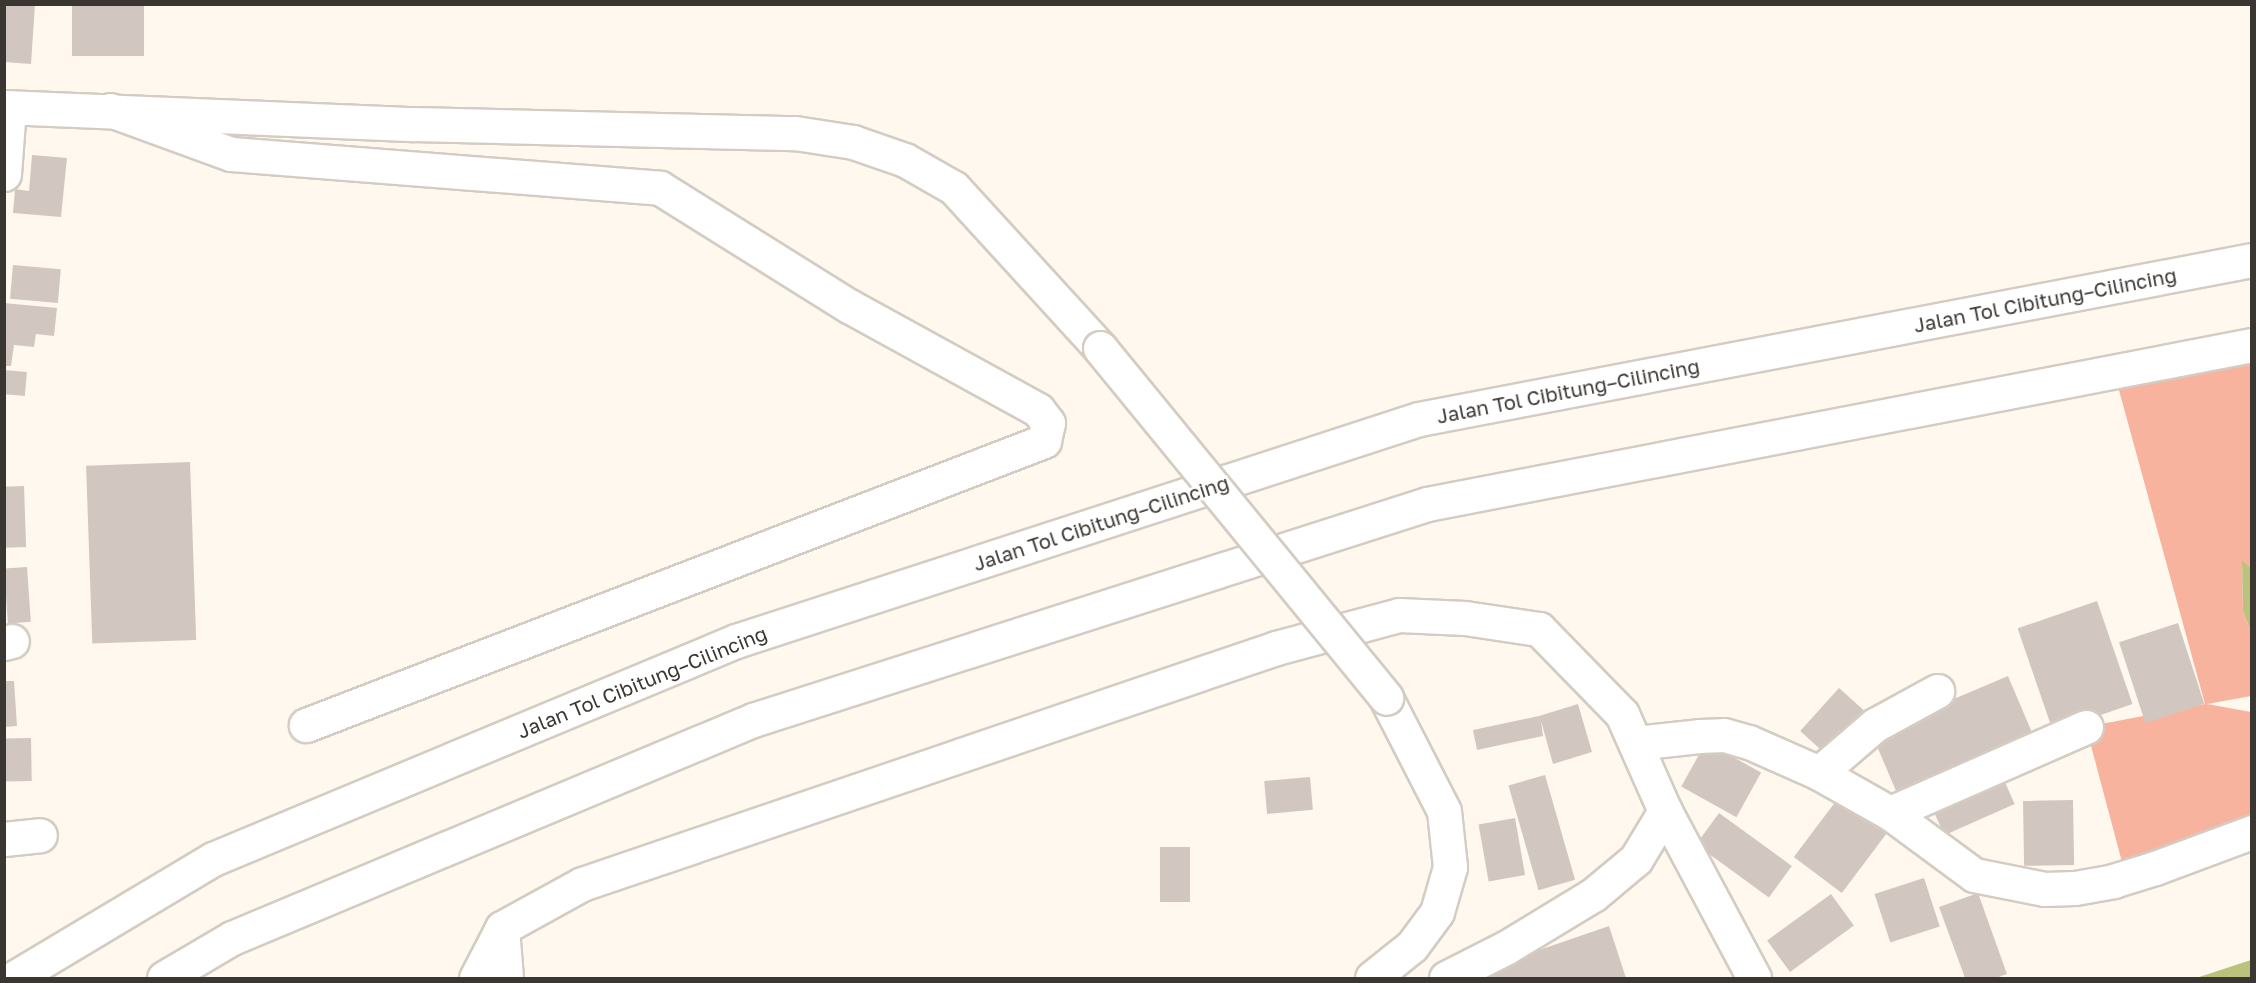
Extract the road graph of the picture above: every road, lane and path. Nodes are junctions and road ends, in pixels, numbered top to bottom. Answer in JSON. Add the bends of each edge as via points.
{"nodes":[{"id":1,"x":7,"y":107,"type":"edge"},
{"id":2,"x":110,"y":110,"type":"junction"},
{"id":3,"x":4,"y":174,"type":"edge"},
{"id":4,"x":2252,"y":260,"type":"edge"},
{"id":5,"x":2252,"y":345,"type":"edge"},
{"id":6,"x":1937,"y":691,"type":"dead end"},
{"id":7,"x":306,"y":725,"type":"dead end"},
{"id":8,"x":2086,"y":727,"type":"dead end"},
{"id":9,"x":1636,"y":743,"type":"junction"},
{"id":10,"x":1819,"y":773,"type":"junction"},
{"id":11,"x":1665,"y":811,"type":"junction"},
{"id":12,"x":1890,"y":813,"type":"junction"},
{"id":13,"x":2252,"y":832,"type":"edge"},
{"id":14,"x":40,"y":835,"type":"dead end"},
{"id":15,"x":4,"y":839,"type":"edge"},
{"id":16,"x":502,"y":928,"type":"junction"},
{"id":17,"x":14,"y":978,"type":"edge"},
{"id":18,"x":165,"y":978,"type":"edge"},
{"id":19,"x":476,"y":978,"type":"edge"},
{"id":20,"x":506,"y":978,"type":"edge"},
{"id":21,"x":1372,"y":978,"type":"edge"},
{"id":22,"x":1446,"y":978,"type":"edge"},
{"id":23,"x":1754,"y":978,"type":"edge"}],
"edges":[{"from":1,"to":2,"type":"main road"},
{"from":1,"to":3,"type":"main road"},
{"from":2,"to":7,"type":"main road","via":[[231,154],[660,188],[849,306],[1038,411],[1048,423],[1044,441]]},
{"from":2,"to":21,"type":"main road","bridge":true,"via":[[414,124],[795,132],[853,142],[905,159],[954,188],[1100,348],[1386,698],[1444,811],[1450,867],[1437,912],[1412,946]]},
{"from":4,"to":17,"type":"main road","name":"Jalan Tol Cibitung–Cilincing","via":[[1419,419],[736,641],[213,859]]},
{"from":5,"to":18,"type":"main road","via":[[1427,504],[753,720],[232,938]]},
{"from":6,"to":10,"type":"main road","via":[[1875,725]]},
{"from":8,"to":12,"type":"main road"},
{"from":9,"to":10,"type":"main road","via":[[1724,735]]},
{"from":9,"to":11,"type":"main road"},
{"from":9,"to":16,"type":"main road","via":[[1622,714],[1539,629],[1465,618],[1399,615],[1276,648],[593,880]]},
{"from":10,"to":12,"type":"main road"},
{"from":11,"to":22,"type":"main road","via":[[1636,859],[1593,895]]},
{"from":11,"to":23,"type":"main road"},
{"from":12,"to":13,"type":"main road","via":[[1974,874],[2045,889],[2113,880]]},
{"from":14,"to":15,"type":"main road"},
{"from":16,"to":19,"type":"main road"},
{"from":16,"to":20,"type":"main road"}]}
